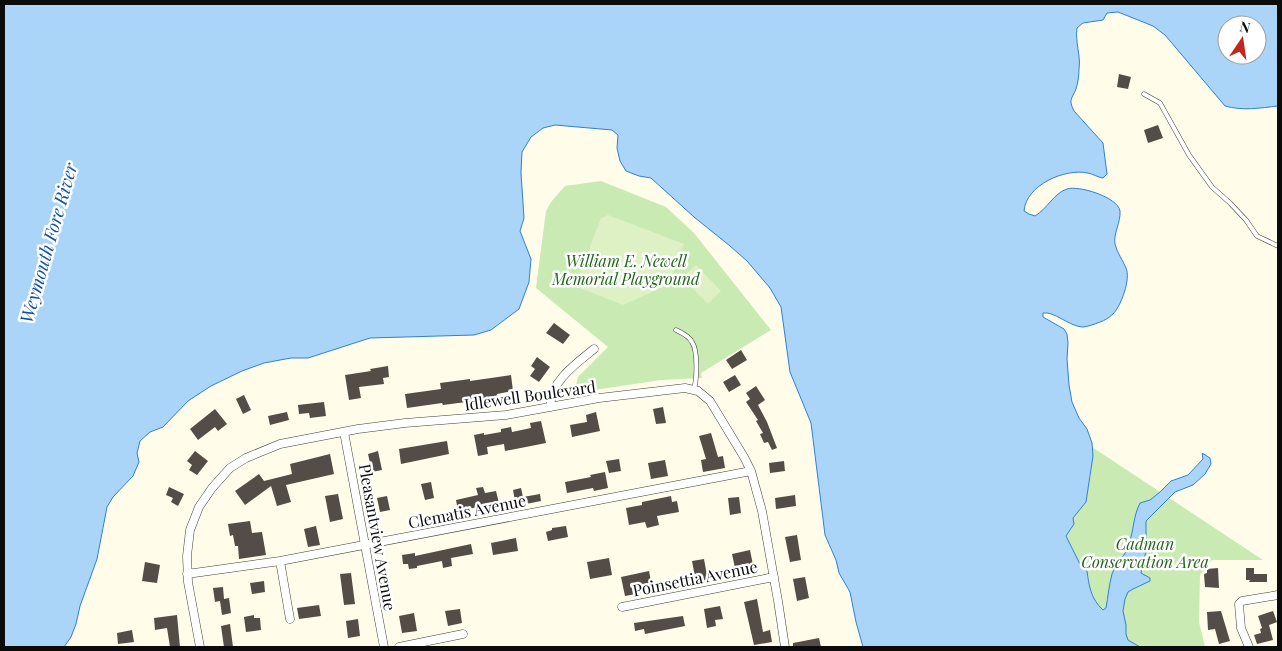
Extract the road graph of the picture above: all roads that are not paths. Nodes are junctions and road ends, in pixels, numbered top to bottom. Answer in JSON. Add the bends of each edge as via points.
{"nodes":[{"id":1,"x":1144,"y":94,"type":"dead end"},
{"id":2,"x":1278,"y":246,"type":"edge"},
{"id":3,"x":676,"y":330,"type":"dead end"},
{"id":4,"x":594,"y":349,"type":"dead end"},
{"id":5,"x":694,"y":389,"type":"junction"},
{"id":6,"x":551,"y":407,"type":"junction"},
{"id":7,"x":344,"y":432,"type":"junction"},
{"id":8,"x":751,"y":471,"type":"junction"},
{"id":9,"x":365,"y":544,"type":"junction"},
{"id":10,"x":280,"y":561,"type":"junction"},
{"id":11,"x":187,"y":574,"type":"junction"},
{"id":12,"x":774,"y":577,"type":"junction"},
{"id":13,"x":1278,"y":595,"type":"edge"},
{"id":14,"x":622,"y":606,"type":"dead end"},
{"id":15,"x":290,"y":619,"type":"dead end"},
{"id":16,"x":464,"y":634,"type":"dead end"},
{"id":17,"x":200,"y":647,"type":"edge"},
{"id":18,"x":384,"y":647,"type":"edge"},
{"id":19,"x":399,"y":647,"type":"edge"},
{"id":20,"x":785,"y":647,"type":"edge"},
{"id":21,"x":1249,"y":647,"type":"edge"}],
"edges":[{"from":1,"to":2,"type":"lane","via":[[1160,103],[1189,155],[1212,187],[1246,220],[1257,236]]},
{"from":3,"to":5,"type":"lane","via":[[694,344]]},
{"from":4,"to":6,"type":"street","via":[[564,375],[552,396]]},
{"from":5,"to":6,"type":"street","name":"Idlewell Boulevard","via":[[670,389]]},
{"from":5,"to":8,"type":"street","via":[[714,406]]},
{"from":6,"to":7,"type":"street","name":"Idlewell Boulevard","via":[[506,416],[399,424]]},
{"from":7,"to":9,"type":"street","name":"Pleasantview Avenue"},
{"from":7,"to":11,"type":"street","name":"Idlewell Boulevard","via":[[272,446],[230,468],[212,488],[196,514],[187,546]]},
{"from":8,"to":9,"type":"street","name":"Clematis Avenue"},
{"from":8,"to":12,"type":"street","via":[[761,503]]},
{"from":9,"to":10,"type":"street","name":"Clematis Avenue"},
{"from":9,"to":18,"type":"street","name":"Pleasantview Avenue"},
{"from":10,"to":11,"type":"street","name":"Clematis Avenue"},
{"from":10,"to":15,"type":"street"},
{"from":11,"to":17,"type":"street","name":"Idlewell Boulevard"},
{"from":12,"to":14,"type":"street","name":"Poinsettia Avenue"},
{"from":12,"to":20,"type":"street"},
{"from":13,"to":21,"type":"street","via":[[1239,604],[1241,628]]},
{"from":16,"to":19,"type":"street"}]}
